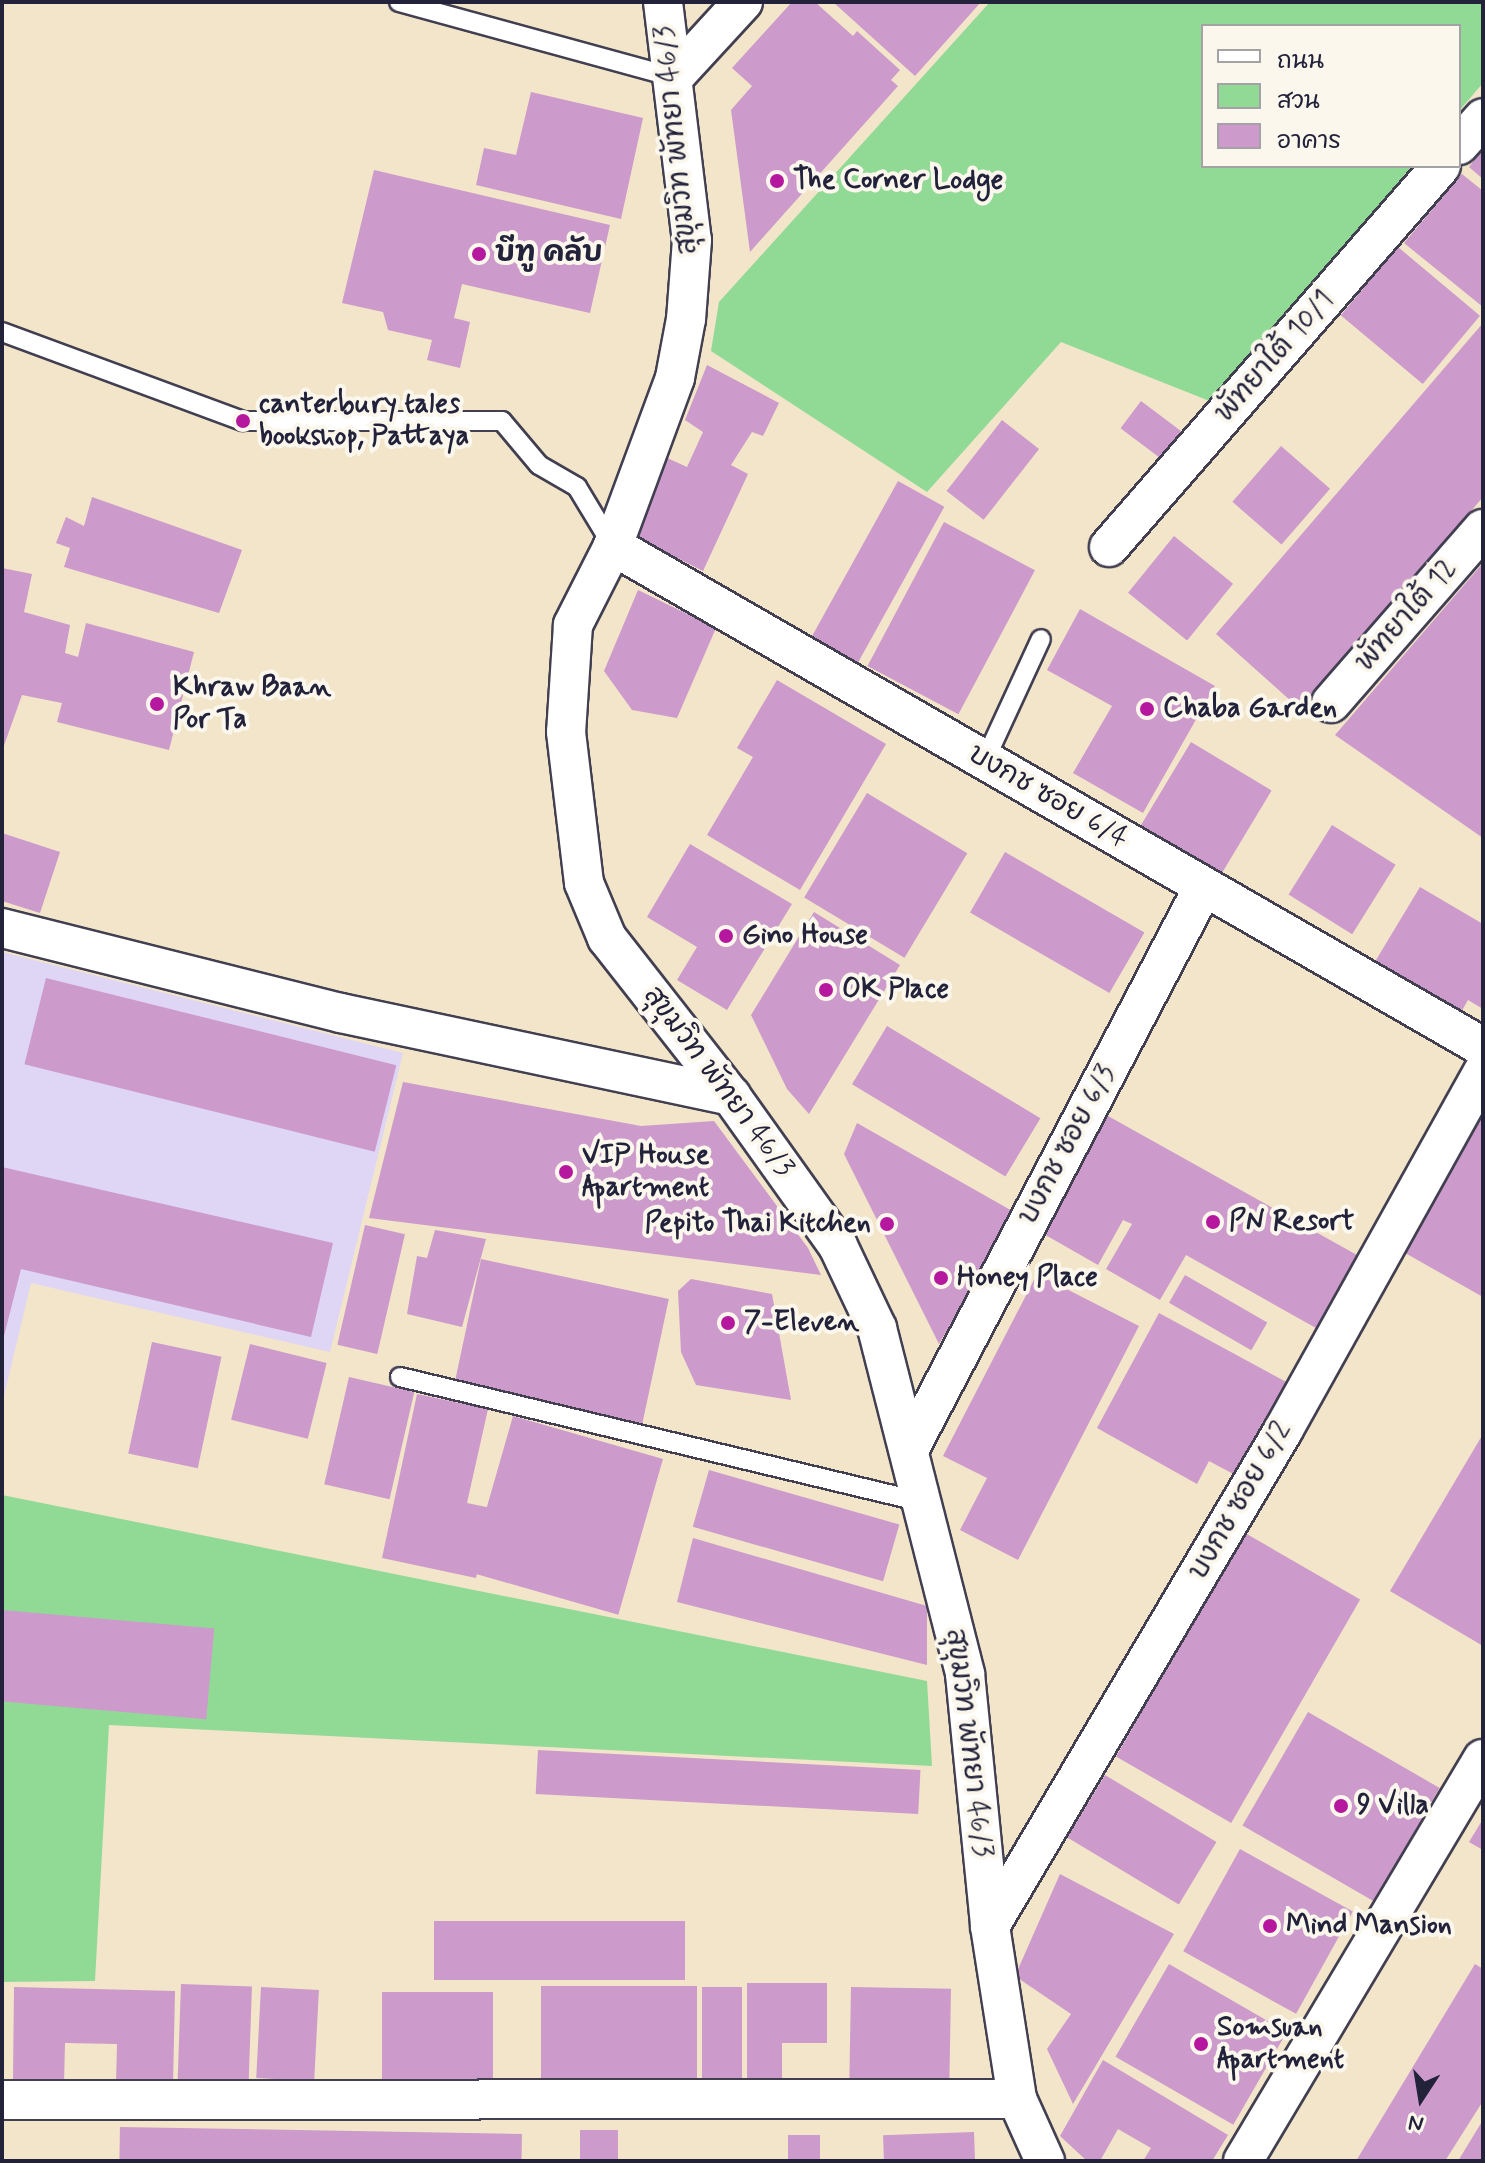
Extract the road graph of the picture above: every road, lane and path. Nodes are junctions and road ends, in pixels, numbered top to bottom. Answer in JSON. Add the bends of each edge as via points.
{"nodes":[{"id":1,"x":399,"y":2,"type":"edge"},
{"id":2,"x":663,"y":2,"type":"edge"},
{"id":3,"x":743,"y":2,"type":"edge"},
{"id":4,"x":674,"y":77,"type":"junction"},
{"id":5,"x":1483,"y":118,"type":"edge"},
{"id":6,"x":1461,"y":143,"type":"edge"},
{"id":7,"x":1439,"y":168,"type":"edge"},
{"id":8,"x":2,"y":332,"type":"edge"},
{"id":9,"x":1483,"y":529,"type":"edge"},
{"id":10,"x":613,"y":546,"type":"junction"},
{"id":11,"x":1109,"y":547,"type":"dead end"},
{"id":12,"x":1041,"y":639,"type":"dead end"},
{"id":13,"x":1331,"y":703,"type":"dead end"},
{"id":14,"x":985,"y":760,"type":"junction"},
{"id":15,"x":1203,"y":888,"type":"junction"},
{"id":16,"x":2,"y":928,"type":"edge"},
{"id":17,"x":1483,"y":1047,"type":"edge"},
{"id":18,"x":1483,"y":1071,"type":"edge"},
{"id":19,"x":731,"y":1096,"type":"junction"},
{"id":20,"x":400,"y":1377,"type":"dead end"},
{"id":21,"x":911,"y":1446,"type":"junction"},
{"id":22,"x":924,"y":1502,"type":"junction"},
{"id":23,"x":1483,"y":1759,"type":"edge"},
{"id":24,"x":990,"y":1926,"type":"junction"},
{"id":25,"x":1017,"y":2099,"type":"junction"},
{"id":26,"x":2,"y":2100,"type":"edge"},
{"id":27,"x":1045,"y":2161,"type":"edge"},
{"id":28,"x":1243,"y":2161,"type":"edge"}],
"edges":[{"from":1,"to":4,"type":"lane"},
{"from":2,"to":4,"type":"street","name":"สุขุมวิท พัทยา 46/3"},
{"from":3,"to":4,"type":"street"},
{"from":4,"to":10,"type":"street","name":"สุขุมวิท พัทยา 46/3","via":[[692,240],[686,319],[675,378]]},
{"from":5,"to":6,"type":"street"},
{"from":7,"to":11,"type":"street","name":"พัทยาใต้ 10/1"},
{"from":8,"to":10,"type":"lane","via":[[243,421],[502,421],[539,465],[577,487]]},
{"from":9,"to":13,"type":"street","name":"พัทยาใต้ 12"},
{"from":10,"to":14,"type":"street","name":"บงกช ซอย 6/4"},
{"from":10,"to":19,"type":"street","name":"สุขุมวิท พัทยา 46/3","via":[[573,625],[566,732],[584,883],[607,938]]},
{"from":12,"to":14,"type":"lane"},
{"from":14,"to":15,"type":"street","name":"บงกช ซอย 6/4"},
{"from":15,"to":17,"type":"street","name":"บงกช ซอย 6/4"},
{"from":15,"to":21,"type":"street","name":"บงกช ซอย 6/3"},
{"from":16,"to":19,"type":"street","via":[[341,1013]]},
{"from":18,"to":24,"type":"street","name":"บงกช ซอย 6/2","via":[[1284,1429]]},
{"from":19,"to":21,"type":"street","name":"สุขุมวิท พัทยา 46/3","via":[[838,1246],[877,1328]]},
{"from":20,"to":22,"type":"lane"},
{"from":21,"to":22,"type":"street","name":"สุขุมวิท พัทยา 46/3"},
{"from":22,"to":24,"type":"street","name":"สุขุมวิท พัทยา 46/3","via":[[965,1674]]},
{"from":23,"to":28,"type":"street"},
{"from":24,"to":25,"type":"street","name":"สุขุมวิท พัทยา 46/3"},
{"from":25,"to":26,"type":"street"},
{"from":25,"to":27,"type":"street","name":"สุขุมวิท พัทยา 46/3"}]}
